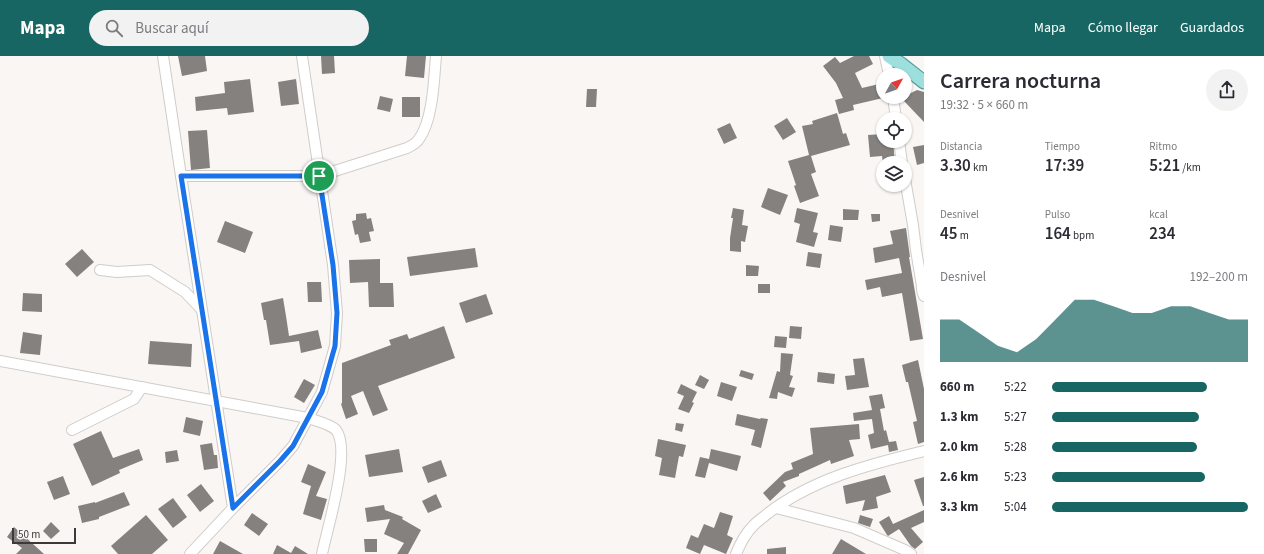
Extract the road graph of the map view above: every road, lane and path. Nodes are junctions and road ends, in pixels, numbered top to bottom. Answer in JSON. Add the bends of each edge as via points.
{"nodes":[{"id":1,"x":163,"y":56,"type":"edge"},
{"id":2,"x":302,"y":56,"type":"edge"},
{"id":3,"x":436,"y":56,"type":"edge"},
{"id":4,"x":885,"y":56,"type":"edge"},
{"id":5,"x":890,"y":56,"type":"edge"},
{"id":6,"x":904,"y":60,"type":"edge"},
{"id":7,"x":888,"y":68,"type":"edge"},
{"id":8,"x":915,"y":79,"type":"edge"},
{"id":9,"x":181,"y":176,"type":"junction"},
{"id":10,"x":319,"y":176,"type":"junction"},
{"id":11,"x":908,"y":192,"type":"edge"},
{"id":12,"x":914,"y":225,"type":"junction"},
{"id":13,"x":924,"y":248,"type":"edge"},
{"id":14,"x":100,"y":270,"type":"dead end"},
{"id":15,"x":923,"y":282,"type":"edge"},
{"id":16,"x":924,"y":296,"type":"edge"},
{"id":17,"x":201,"y":309,"type":"junction"},
{"id":18,"x":0,"y":361,"type":"edge"},
{"id":19,"x":142,"y":387,"type":"junction"},
{"id":20,"x":216,"y":400,"type":"junction"},
{"id":21,"x":308,"y":418,"type":"junction"},
{"id":22,"x":72,"y":430,"type":"dead end"},
{"id":23,"x":924,"y":451,"type":"edge"},
{"id":24,"x":233,"y":508,"type":"junction"},
{"id":25,"x":776,"y":508,"type":"junction"},
{"id":26,"x":190,"y":554,"type":"edge"},
{"id":27,"x":322,"y":554,"type":"edge"},
{"id":28,"x":736,"y":554,"type":"edge"},
{"id":29,"x":911,"y":554,"type":"edge"}],
"edges":[{"from":1,"to":9,"type":"street"},
{"from":2,"to":10,"type":"street"},
{"from":3,"to":10,"type":"street","via":[[433,96],[424,130],[418,141],[407,148]]},
{"from":4,"to":7,"type":"street"},
{"from":5,"to":6,"type":"main road"},
{"from":6,"to":8,"type":"main road"},
{"from":9,"to":10,"type":"street"},
{"from":9,"to":17,"type":"street"},
{"from":10,"to":21,"type":"street","via":[[333,265],[337,313],[335,346],[322,392]]},
{"from":11,"to":12,"type":"street"},
{"from":12,"to":13,"type":"street"},
{"from":12,"to":15,"type":"street"},
{"from":14,"to":17,"type":"street","via":[[150,270],[184,292]]},
{"from":15,"to":16,"type":"street"},
{"from":17,"to":20,"type":"street"},
{"from":18,"to":19,"type":"street"},
{"from":19,"to":20,"type":"street"},
{"from":19,"to":22,"type":"street","via":[[134,399]]},
{"from":20,"to":21,"type":"street"},
{"from":20,"to":24,"type":"street"},
{"from":21,"to":24,"type":"street","via":[[293,446]]},
{"from":21,"to":27,"type":"street","via":[[335,429],[340,436],[340,470],[336,499]]},
{"from":23,"to":25,"type":"street","via":[[886,460],[821,482]]},
{"from":24,"to":26,"type":"street"},
{"from":25,"to":28,"type":"street","via":[[753,525]]},
{"from":25,"to":29,"type":"street","via":[[854,528]]}]}
